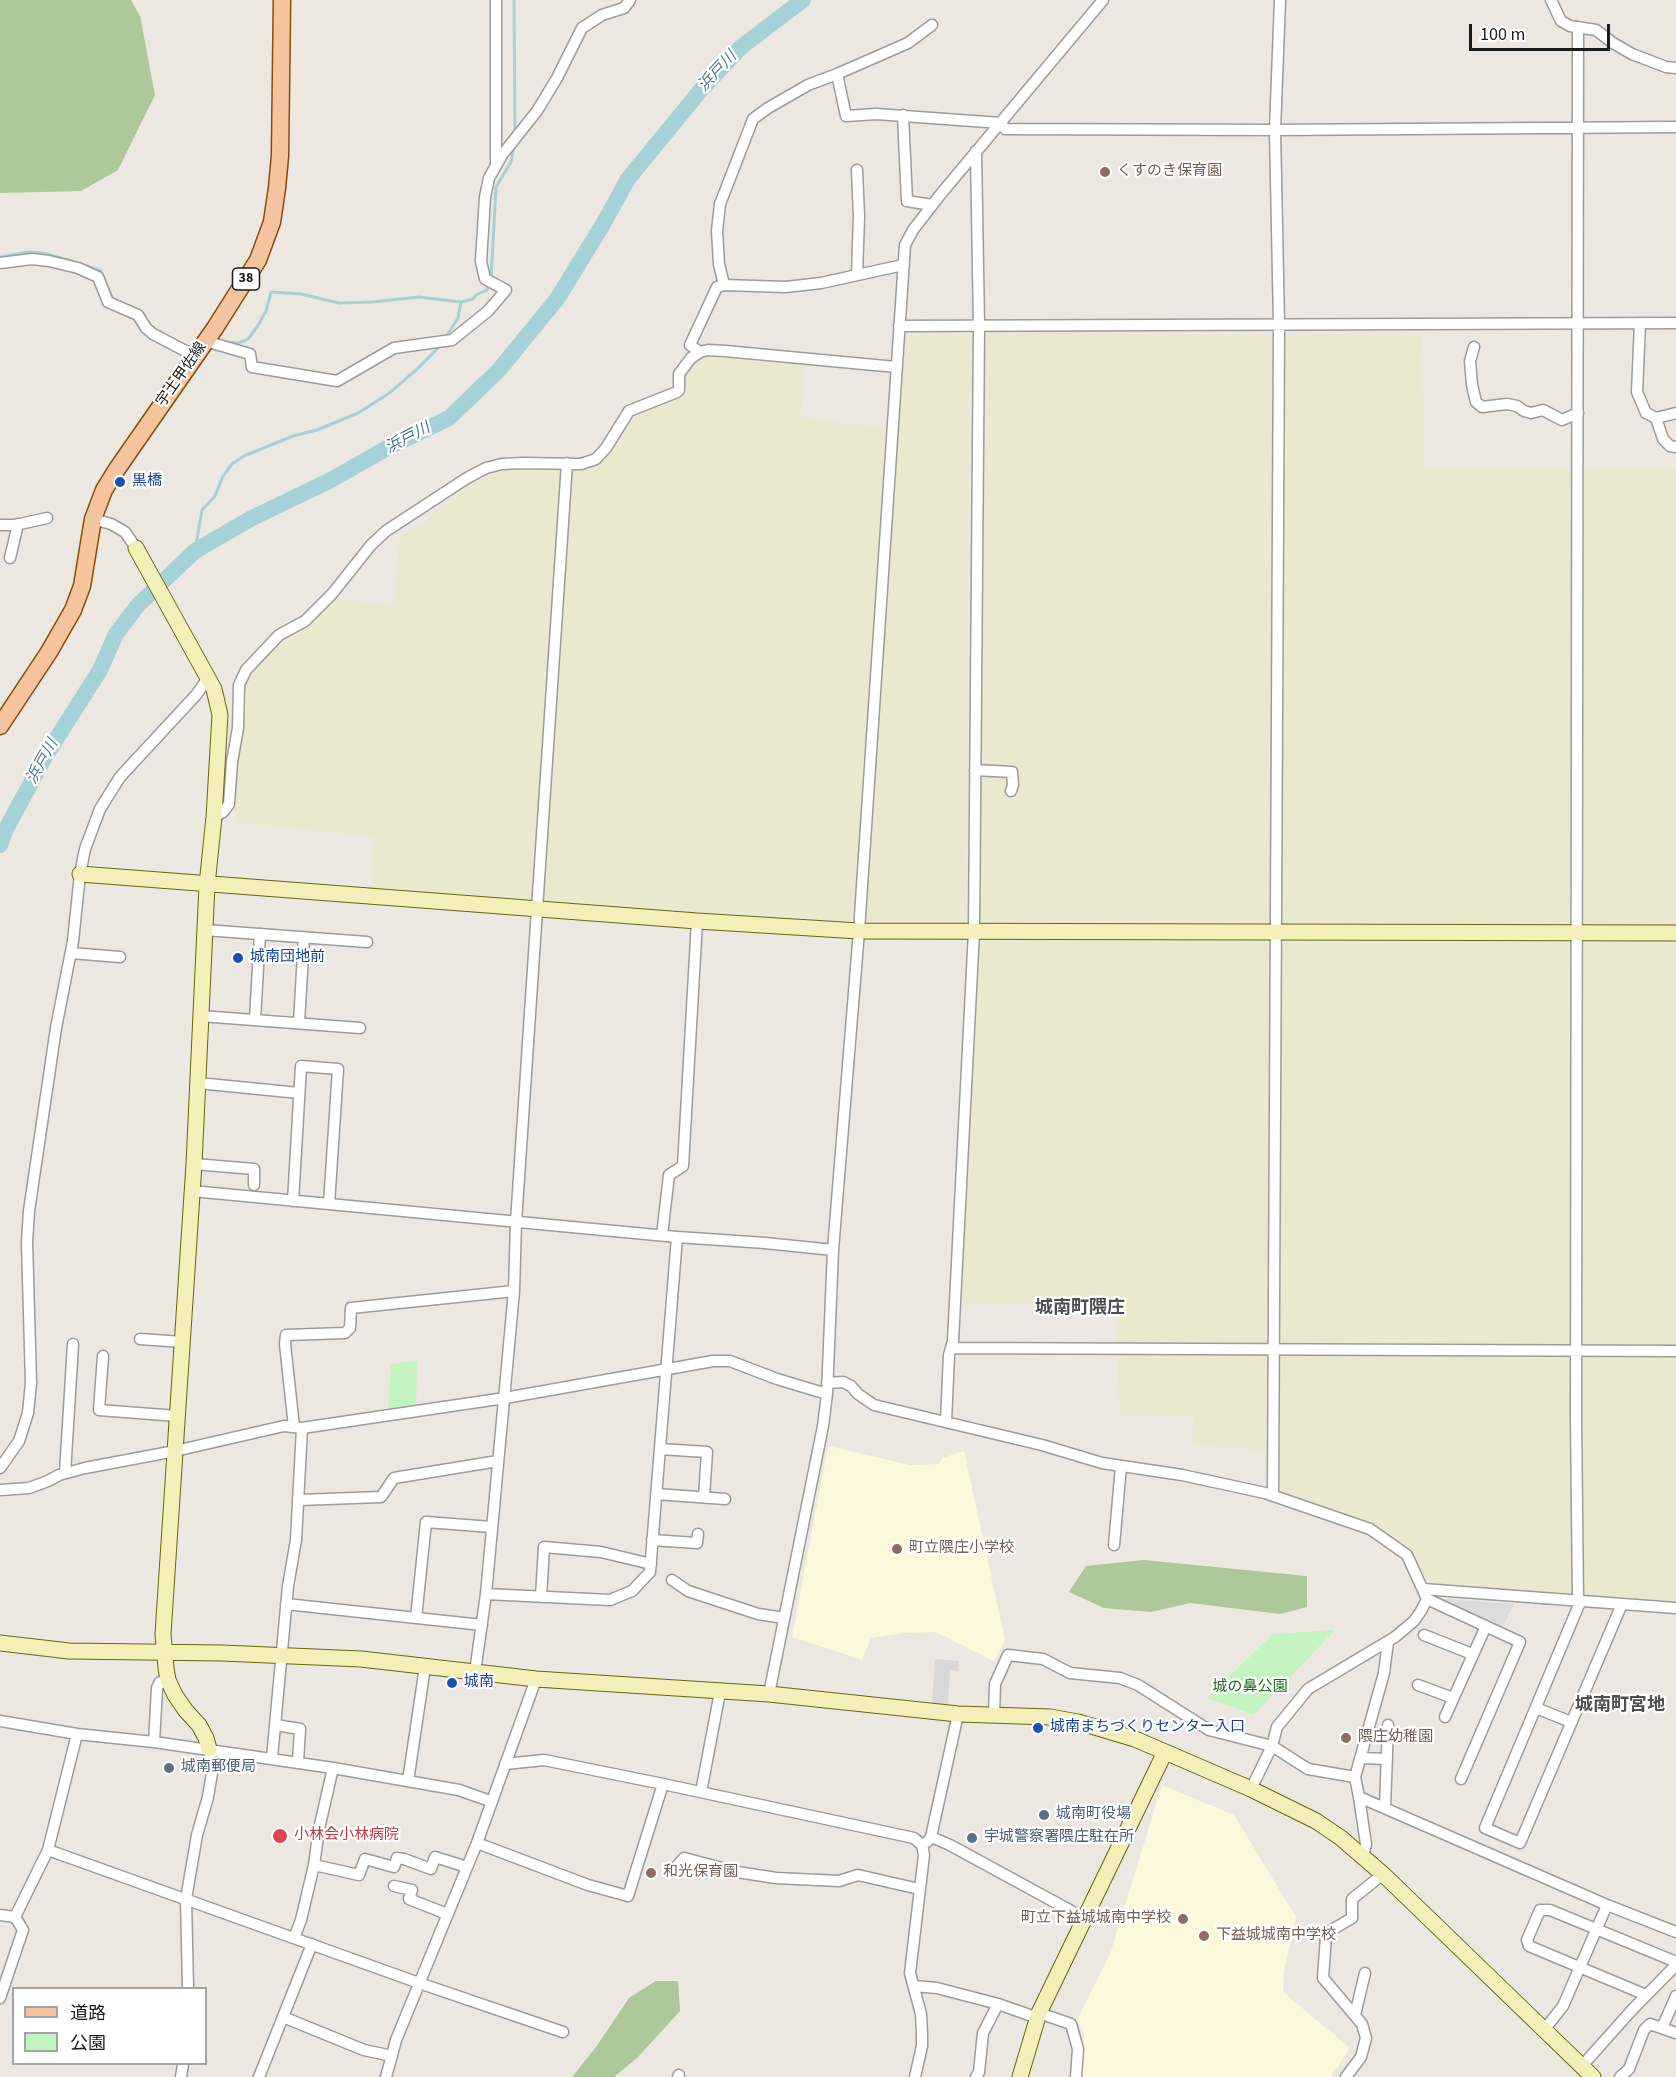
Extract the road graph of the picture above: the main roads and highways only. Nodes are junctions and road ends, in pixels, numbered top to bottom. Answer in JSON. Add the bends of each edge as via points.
{"nodes":[{"id":1,"x":282,"y":0,"type":"edge"},
{"id":2,"x":0,"y":726,"type":"edge"}],
"edges":[{"from":1,"to":2,"type":"main road","name":"宇土甲佐線","number":"38","via":[[278,188],[272,222],[258,260],[104,490],[93,519],[82,586],[73,610]]}]}
